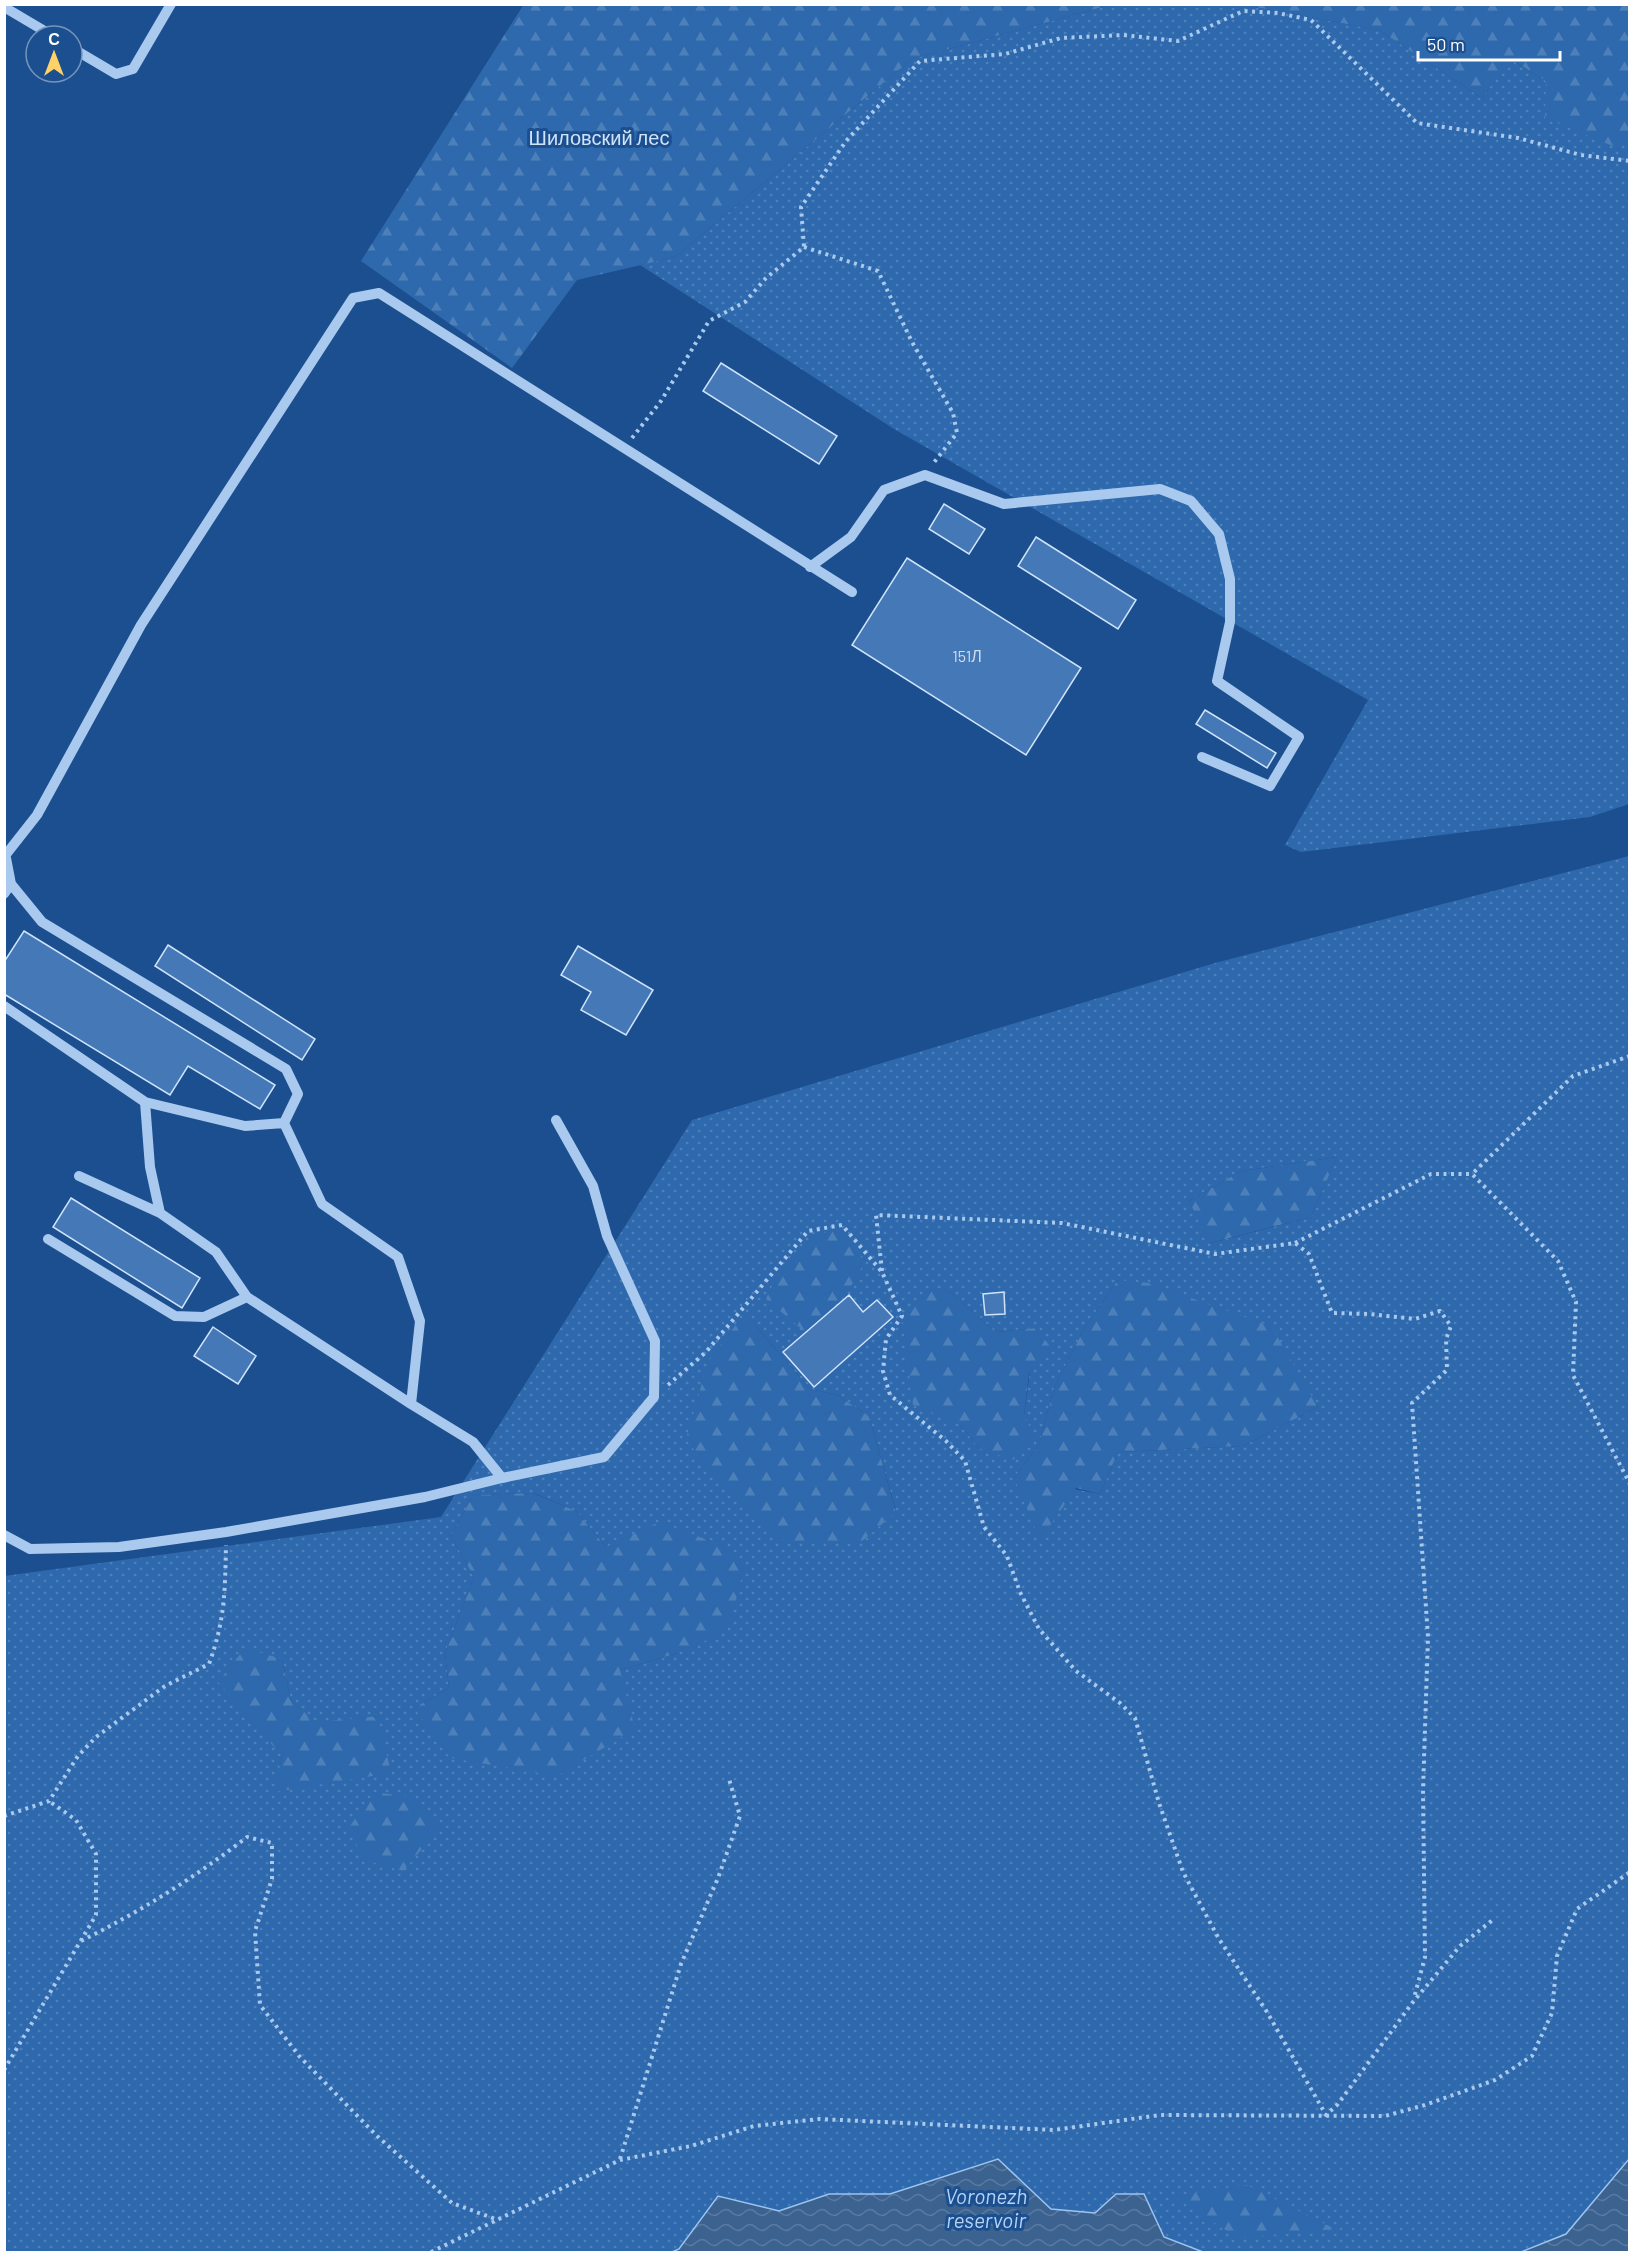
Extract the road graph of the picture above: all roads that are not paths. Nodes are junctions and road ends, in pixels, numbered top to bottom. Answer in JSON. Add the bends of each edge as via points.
{"nodes":[{"id":1,"x":171,"y":4,"type":"edge"},
{"id":2,"x":4,"y":7,"type":"edge"},
{"id":3,"x":33,"y":24,"type":"edge"},
{"id":4,"x":84,"y":55,"type":"edge"},
{"id":5,"x":810,"y":567,"type":"junction"},
{"id":6,"x":852,"y":592,"type":"dead end"},
{"id":7,"x":1202,"y":757,"type":"dead end"},
{"id":8,"x":5,"y":857,"type":"edge"},
{"id":9,"x":11,"y":884,"type":"junction"},
{"id":10,"x":4,"y":894,"type":"edge"},
{"id":11,"x":4,"y":1006,"type":"edge"},
{"id":12,"x":145,"y":1102,"type":"junction"},
{"id":13,"x":556,"y":1120,"type":"dead end"},
{"id":14,"x":284,"y":1123,"type":"junction"},
{"id":15,"x":79,"y":1176,"type":"dead end"},
{"id":16,"x":160,"y":1213,"type":"junction"},
{"id":17,"x":48,"y":1239,"type":"dead end"},
{"id":18,"x":247,"y":1297,"type":"junction"},
{"id":19,"x":411,"y":1404,"type":"junction"},
{"id":20,"x":502,"y":1478,"type":"junction"},
{"id":21,"x":4,"y":1534,"type":"edge"}],
"edges":[{"from":1,"to":4,"type":"lane","via":[[133,69],[116,74]]},
{"from":2,"to":3,"type":"lane"},
{"from":5,"to":6,"type":"lane"},
{"from":5,"to":7,"type":"lane","via":[[851,537],[884,490],[925,475],[1004,504],[1160,489],[1191,501],[1219,534],[1230,579],[1230,622],[1217,681],[1299,737],[1270,786]]},
{"from":5,"to":8,"type":"lane","via":[[379,293],[353,298],[141,625],[37,815]]},
{"from":8,"to":9,"type":"lane"},
{"from":9,"to":10,"type":"lane"},
{"from":9,"to":14,"type":"lane","via":[[42,922],[286,1069],[298,1094]]},
{"from":11,"to":12,"type":"lane"},
{"from":12,"to":14,"type":"lane","via":[[245,1126]]},
{"from":12,"to":16,"type":"lane","via":[[150,1167]]},
{"from":13,"to":20,"type":"lane","via":[[593,1186],[607,1236],[655,1341],[654,1397],[604,1456]]},
{"from":14,"to":19,"type":"lane","via":[[322,1204],[398,1257],[420,1322]]},
{"from":15,"to":16,"type":"lane"},
{"from":16,"to":18,"type":"lane","via":[[216,1252]]},
{"from":17,"to":18,"type":"lane","via":[[175,1316],[204,1317]]},
{"from":18,"to":19,"type":"lane"},
{"from":19,"to":20,"type":"lane","via":[[473,1442]]},
{"from":20,"to":21,"type":"lane","via":[[425,1497],[119,1547],[30,1549]]}]}
